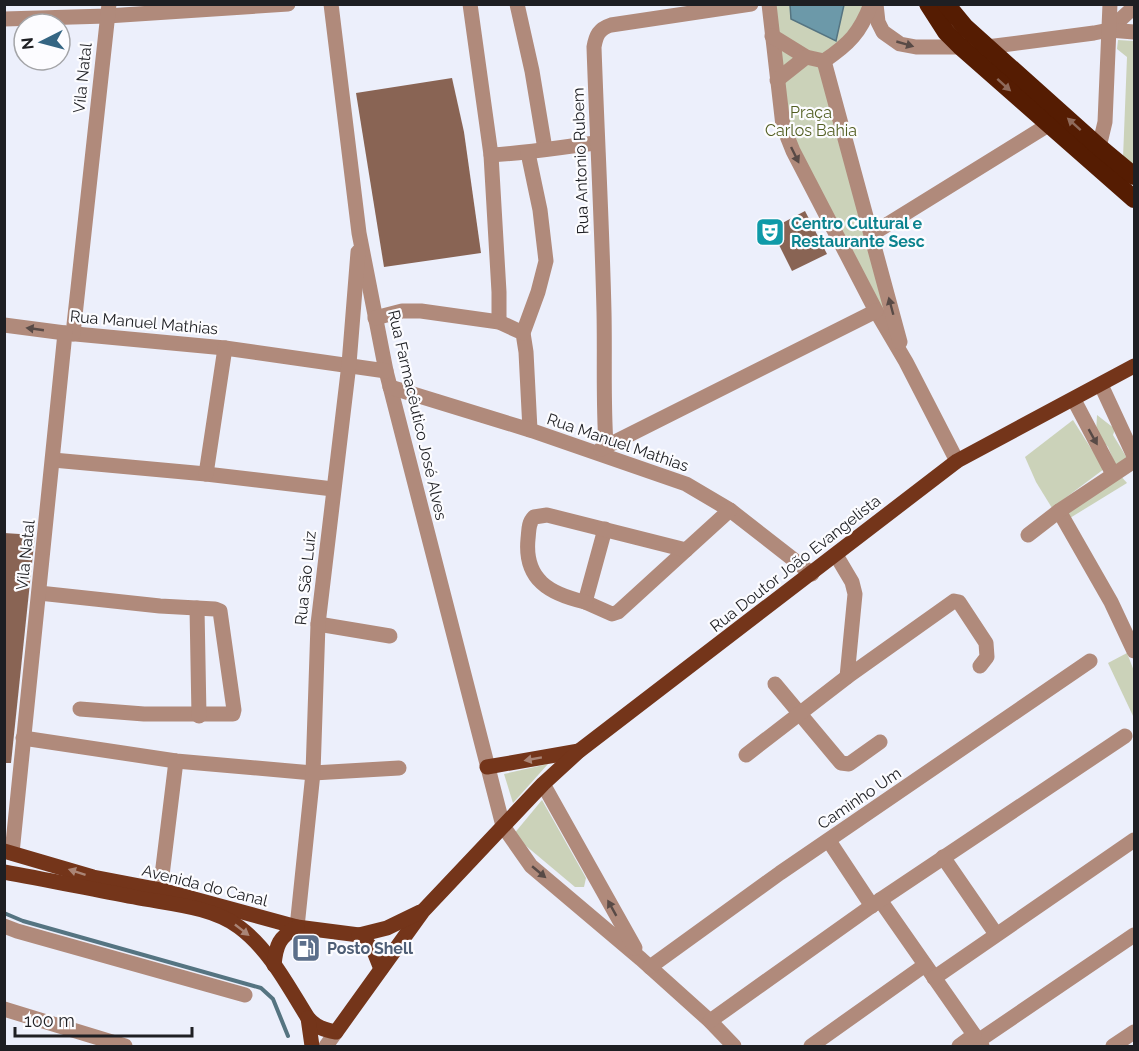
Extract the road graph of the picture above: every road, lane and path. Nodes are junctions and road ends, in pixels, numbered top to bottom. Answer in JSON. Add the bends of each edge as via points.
{"nodes":[{"id":1,"x":288,"y":4,"type":"edge"},
{"id":2,"x":331,"y":4,"type":"edge"},
{"id":3,"x":470,"y":4,"type":"edge"},
{"id":4,"x":517,"y":4,"type":"edge"},
{"id":5,"x":751,"y":4,"type":"edge"},
{"id":6,"x":769,"y":4,"type":"edge"},
{"id":7,"x":871,"y":4,"type":"edge"},
{"id":8,"x":876,"y":4,"type":"edge"},
{"id":9,"x":928,"y":4,"type":"edge"},
{"id":10,"x":946,"y":4,"type":"edge"},
{"id":11,"x":1110,"y":4,"type":"edge"},
{"id":12,"x":1134,"y":7,"type":"edge"},
{"id":13,"x":108,"y":10,"type":"edge"},
{"id":14,"x":4,"y":19,"type":"edge"},
{"id":15,"x":1109,"y":30,"type":"junction"},
{"id":16,"x":1134,"y":32,"type":"edge"},
{"id":17,"x":772,"y":36,"type":"junction"},
{"id":18,"x":960,"y":46,"type":"junction"},
{"id":19,"x":987,"y":47,"type":"junction"},
{"id":20,"x":806,"y":57,"type":"junction"},
{"id":21,"x":824,"y":61,"type":"junction"},
{"id":22,"x":777,"y":80,"type":"junction"},
{"id":23,"x":1048,"y":125,"type":"junction"},
{"id":24,"x":596,"y":143,"type":"junction"},
{"id":25,"x":1099,"y":147,"type":"junction"},
{"id":26,"x":545,"y":149,"type":"junction"},
{"id":27,"x":528,"y":153,"type":"junction"},
{"id":28,"x":491,"y":155,"type":"junction"},
{"id":29,"x":1134,"y":176,"type":"edge"},
{"id":30,"x":1134,"y":199,"type":"edge"},
{"id":31,"x":360,"y":233,"type":"junction"},
{"id":32,"x":872,"y":234,"type":"junction"},
{"id":33,"x":876,"y":311,"type":"junction"},
{"id":34,"x":375,"y":318,"type":"junction"},
{"id":35,"x":499,"y":321,"type":"junction"},
{"id":36,"x":4,"y":325,"type":"edge"},
{"id":37,"x":523,"y":333,"type":"junction"},
{"id":38,"x":69,"y":334,"type":"junction"},
{"id":39,"x":225,"y":348,"type":"junction"},
{"id":40,"x":906,"y":362,"type":"junction"},
{"id":41,"x":349,"y":364,"type":"junction"},
{"id":42,"x":1134,"y":366,"type":"edge"},
{"id":43,"x":386,"y":371,"type":"junction"},
{"id":44,"x":1101,"y":385,"type":"junction"},
{"id":45,"x":390,"y":387,"type":"junction"},
{"id":46,"x":1074,"y":400,"type":"junction"},
{"id":47,"x":530,"y":430,"type":"junction"},
{"id":48,"x":601,"y":449,"type":"junction"},
{"id":49,"x":1134,"y":456,"type":"edge"},
{"id":50,"x":53,"y":460,"type":"junction"},
{"id":51,"x":957,"y":460,"type":"junction"},
{"id":52,"x":1134,"y":461,"type":"edge"},
{"id":53,"x":206,"y":474,"type":"junction"},
{"id":54,"x":1113,"y":474,"type":"junction"},
{"id":55,"x":333,"y":489,"type":"junction"},
{"id":56,"x":730,"y":510,"type":"junction"},
{"id":57,"x":1059,"y":511,"type":"junction"},
{"id":58,"x":605,"y":529,"type":"junction"},
{"id":59,"x":1028,"y":535,"type":"dead end"},
{"id":60,"x":686,"y":550,"type":"junction"},
{"id":61,"x":836,"y":555,"type":"junction"},
{"id":62,"x":812,"y":574,"type":"junction"},
{"id":63,"x":39,"y":593,"type":"junction"},
{"id":64,"x":585,"y":602,"type":"junction"},
{"id":65,"x":197,"y":608,"type":"junction"},
{"id":66,"x":318,"y":624,"type":"junction"},
{"id":67,"x":390,"y":636,"type":"dead end"},
{"id":68,"x":1134,"y":651,"type":"edge"},
{"id":69,"x":1090,"y":661,"type":"dead end"},
{"id":70,"x":980,"y":666,"type":"dead end"},
{"id":71,"x":847,"y":677,"type":"junction"},
{"id":72,"x":775,"y":684,"type":"dead end"},
{"id":73,"x":80,"y":709,"type":"dead end"},
{"id":74,"x":799,"y":715,"type":"junction"},
{"id":75,"x":199,"y":716,"type":"junction"},
{"id":76,"x":1125,"y":736,"type":"dead end"},
{"id":77,"x":23,"y":738,"type":"junction"},
{"id":78,"x":880,"y":742,"type":"dead end"},
{"id":79,"x":579,"y":752,"type":"junction"},
{"id":80,"x":746,"y":755,"type":"dead end"},
{"id":81,"x":176,"y":761,"type":"junction"},
{"id":82,"x":487,"y":767,"type":"junction"},
{"id":83,"x":399,"y":768,"type":"dead end"},
{"id":84,"x":313,"y":773,"type":"junction"},
{"id":85,"x":543,"y":784,"type":"junction"},
{"id":86,"x":503,"y":826,"type":"junction"},
{"id":87,"x":1134,"y":840,"type":"edge"},
{"id":88,"x":829,"y":841,"type":"junction"},
{"id":89,"x":8,"y":852,"type":"edge"},
{"id":90,"x":943,"y":857,"type":"junction"},
{"id":91,"x":4,"y":872,"type":"edge"},
{"id":92,"x":160,"y":896,"type":"junction"},
{"id":93,"x":876,"y":903,"type":"junction"},
{"id":94,"x":423,"y":911,"type":"junction"},
{"id":95,"x":4,"y":926,"type":"edge"},
{"id":96,"x":297,"y":927,"type":"junction"},
{"id":97,"x":996,"y":934,"type":"junction"},
{"id":98,"x":359,"y":935,"type":"junction"},
{"id":99,"x":1134,"y":935,"type":"edge"},
{"id":100,"x":645,"y":963,"type":"junction"},
{"id":101,"x":274,"y":965,"type":"junction"},
{"id":102,"x":381,"y":969,"type":"junction"},
{"id":103,"x":929,"y":972,"type":"junction"},
{"id":104,"x":244,"y":995,"type":"dead end"},
{"id":105,"x":4,"y":1009,"type":"edge"},
{"id":106,"x":308,"y":1017,"type":"junction"},
{"id":107,"x":710,"y":1021,"type":"junction"},
{"id":108,"x":336,"y":1032,"type":"junction"},
{"id":109,"x":1134,"y":1032,"type":"edge"},
{"id":110,"x":978,"y":1041,"type":"edge"},
{"id":111,"x":125,"y":1047,"type":"edge"},
{"id":112,"x":312,"y":1047,"type":"edge"},
{"id":113,"x":326,"y":1047,"type":"edge"},
{"id":114,"x":734,"y":1047,"type":"edge"},
{"id":115,"x":811,"y":1047,"type":"edge"},
{"id":116,"x":958,"y":1047,"type":"edge"},
{"id":117,"x":1113,"y":1047,"type":"edge"}],
"edges":[{"from":1,"to":13,"type":"street"},
{"from":2,"to":31,"type":"street","name":"Rua Farmacêutico José Alves"},
{"from":3,"to":28,"type":"street"},
{"from":4,"to":26,"type":"street"},
{"from":5,"to":24,"type":"street","name":"Rua Antonio Rubem","via":[[603,28],[594,47]]},
{"from":6,"to":17,"type":"street"},
{"from":7,"to":21,"type":"street","via":[[858,33]]},
{"from":8,"to":18,"type":"street","one_way":true,"via":[[883,32],[900,44]]},
{"from":9,"to":18,"type":"highway"},
{"from":10,"to":19,"type":"highway"},
{"from":11,"to":15,"type":"street"},
{"from":12,"to":15,"type":"street"},
{"from":13,"to":14,"type":"street"},
{"from":13,"to":38,"type":"street","name":"Vila Natal"},
{"from":15,"to":16,"type":"street"},
{"from":15,"to":19,"type":"street"},
{"from":15,"to":25,"type":"street","via":[[1105,122]]},
{"from":17,"to":20,"type":"street"},
{"from":17,"to":22,"type":"street"},
{"from":18,"to":19,"type":"street"},
{"from":18,"to":23,"type":"highway","one_way":true},
{"from":25,"to":19,"type":"highway","one_way":true},
{"from":20,"to":21,"type":"street"},
{"from":20,"to":22,"type":"street"},
{"from":21,"to":32,"type":"street"},
{"from":22,"to":33,"type":"street","one_way":true,"via":[[783,126],[793,151]]},
{"from":23,"to":30,"type":"highway"},
{"from":23,"to":32,"type":"street"},
{"from":24,"to":26,"type":"street"},
{"from":24,"to":48,"type":"street","name":"Rua Antonio Rubem","via":[[604,314]]},
{"from":25,"to":29,"type":"highway"},
{"from":26,"to":27,"type":"street"},
{"from":27,"to":28,"type":"street"},
{"from":27,"to":37,"type":"street","via":[[546,261]]},
{"from":28,"to":35,"type":"street"},
{"from":31,"to":34,"type":"street","name":"Rua Farmacêutico José Alves"},
{"from":31,"to":41,"type":"street","name":"Rua São Luiz"},
{"from":40,"to":32,"type":"street","one_way":true},
{"from":33,"to":40,"type":"street"},
{"from":33,"to":48,"type":"street"},
{"from":34,"to":35,"type":"street","via":[[421,311]]},
{"from":34,"to":43,"type":"street","name":"Rua Farmacêutico José Alves"},
{"from":35,"to":37,"type":"street"},
{"from":38,"to":36,"type":"street","name":"Rua Manuel Mathias","one_way":true},
{"from":37,"to":47,"type":"street"},
{"from":38,"to":39,"type":"street","name":"Rua Manuel Mathias"},
{"from":38,"to":50,"type":"street","name":"Vila Natal"},
{"from":39,"to":41,"type":"street","name":"Rua Manuel Mathias"},
{"from":39,"to":53,"type":"street"},
{"from":40,"to":51,"type":"street"},
{"from":41,"to":43,"type":"street","name":"Rua Manuel Mathias"},
{"from":41,"to":55,"type":"street","name":"Rua São Luiz"},
{"from":42,"to":44,"type":"main road","name":"Rua Doutor João Evangelista"},
{"from":43,"to":45,"type":"street","name":"Rua Farmacêutico José Alves"},
{"from":44,"to":46,"type":"main road","name":"Rua Doutor João Evangelista"},
{"from":44,"to":49,"type":"street"},
{"from":45,"to":47,"type":"street","name":"Rua Manuel Mathias"},
{"from":45,"to":82,"type":"street","name":"Rua Farmacêutico José Alves"},
{"from":46,"to":51,"type":"main road","name":"Rua Doutor João Evangelista"},
{"from":46,"to":54,"type":"street","one_way":true},
{"from":47,"to":48,"type":"street","name":"Rua Manuel Mathias"},
{"from":48,"to":56,"type":"street","name":"Rua Manuel Mathias","via":[[686,484]]},
{"from":50,"to":53,"type":"street"},
{"from":50,"to":63,"type":"street","name":"Vila Natal"},
{"from":51,"to":61,"type":"main road","name":"Rua Doutor João Evangelista"},
{"from":52,"to":54,"type":"street"},
{"from":53,"to":55,"type":"street"},
{"from":54,"to":57,"type":"street"},
{"from":55,"to":66,"type":"street","name":"Rua São Luiz"},
{"from":56,"to":60,"type":"street"},
{"from":56,"to":62,"type":"street","name":"Rua Manuel Mathias"},
{"from":57,"to":59,"type":"street"},
{"from":57,"to":68,"type":"street"},
{"from":58,"to":60,"type":"street"},
{"from":58,"to":64,"type":"street"},
{"from":58,"to":64,"type":"street","via":[[547,515],[537,515],[531,521],[528,556],[534,575],[559,595]]},
{"from":60,"to":64,"type":"street","via":[[616,613]]},
{"from":61,"to":62,"type":"main road","name":"Rua Doutor João Evangelista"},
{"from":61,"to":71,"type":"street","via":[[852,582],[856,599]]},
{"from":62,"to":79,"type":"main road","name":"Rua Doutor João Evangelista"},
{"from":63,"to":65,"type":"street"},
{"from":63,"to":77,"type":"street","name":"Vila Natal"},
{"from":65,"to":75,"type":"street"},
{"from":65,"to":75,"type":"street","via":[[220,611],[234,710],[233,714]]},
{"from":66,"to":67,"type":"street"},
{"from":66,"to":84,"type":"street","name":"Rua São Luiz"},
{"from":69,"to":88,"type":"street","name":"Caminho Um"},
{"from":70,"to":71,"type":"street","via":[[987,657],[987,643],[955,601]]},
{"from":71,"to":74,"type":"street"},
{"from":72,"to":74,"type":"street"},
{"from":73,"to":75,"type":"street"},
{"from":74,"to":78,"type":"street","via":[[841,764],[849,764]]},
{"from":74,"to":80,"type":"street"},
{"from":76,"to":90,"type":"street"},
{"from":77,"to":81,"type":"street"},
{"from":77,"to":89,"type":"street","name":"Vila Natal"},
{"from":79,"to":82,"type":"main road","one_way":true},
{"from":79,"to":85,"type":"main road","name":"Rua Doutor João Evangelista"},
{"from":81,"to":84,"type":"street"},
{"from":81,"to":92,"type":"street"},
{"from":82,"to":86,"type":"street","name":"Rua Farmacêutico José Alves"},
{"from":83,"to":84,"type":"street"},
{"from":84,"to":96,"type":"street","name":"Rua São Luiz"},
{"from":85,"to":86,"type":"main road","name":"Rua Doutor João Evangelista"},
{"from":100,"to":85,"type":"street","one_way":true},
{"from":86,"to":94,"type":"main road","name":"Rua Doutor João Evangelista"},
{"from":86,"to":100,"type":"street","name":"Rua Farmacêutico José Alves","one_way":true,"via":[[531,866]]},
{"from":87,"to":97,"type":"street"},
{"from":88,"to":93,"type":"street"},
{"from":88,"to":100,"type":"street","name":"Caminho Um"},
{"from":92,"to":89,"type":"main road","name":"Avenida do Canal","one_way":true},
{"from":90,"to":93,"type":"street"},
{"from":90,"to":97,"type":"street"},
{"from":91,"to":92,"type":"main road","name":"Avenida do Canal"},
{"from":92,"to":96,"type":"main road","name":"Avenida do Canal"},
{"from":92,"to":101,"type":"main road","name":"Avenida do Canal","one_way":true,"via":[[238,926]]},
{"from":93,"to":103,"type":"street"},
{"from":93,"to":107,"type":"street"},
{"from":94,"to":98,"type":"main road","via":[[387,928]]},
{"from":94,"to":102,"type":"main road"},
{"from":95,"to":104,"type":"street"},
{"from":96,"to":98,"type":"main road","name":"Avenida do Canal"},
{"from":96,"to":101,"type":"main road","via":[[281,937]]},
{"from":97,"to":103,"type":"street"},
{"from":98,"to":102,"type":"main road","via":[[374,949]]},
{"from":99,"to":110,"type":"street"},
{"from":100,"to":107,"type":"street","name":"Rua Farmacêutico José Alves"},
{"from":101,"to":106,"type":"main road","name":"Avenida do Canal"},
{"from":102,"to":108,"type":"main road"},
{"from":103,"to":110,"type":"street"},
{"from":103,"to":115,"type":"street"},
{"from":105,"to":111,"type":"street"},
{"from":106,"to":108,"type":"main road","name":"Avenida do Canal","via":[[322,1030]]},
{"from":106,"to":112,"type":"main road"},
{"from":107,"to":114,"type":"street","name":"Rua Farmacêutico José Alves"},
{"from":108,"to":113,"type":"street"},
{"from":109,"to":117,"type":"street"},
{"from":110,"to":116,"type":"street"}]}
